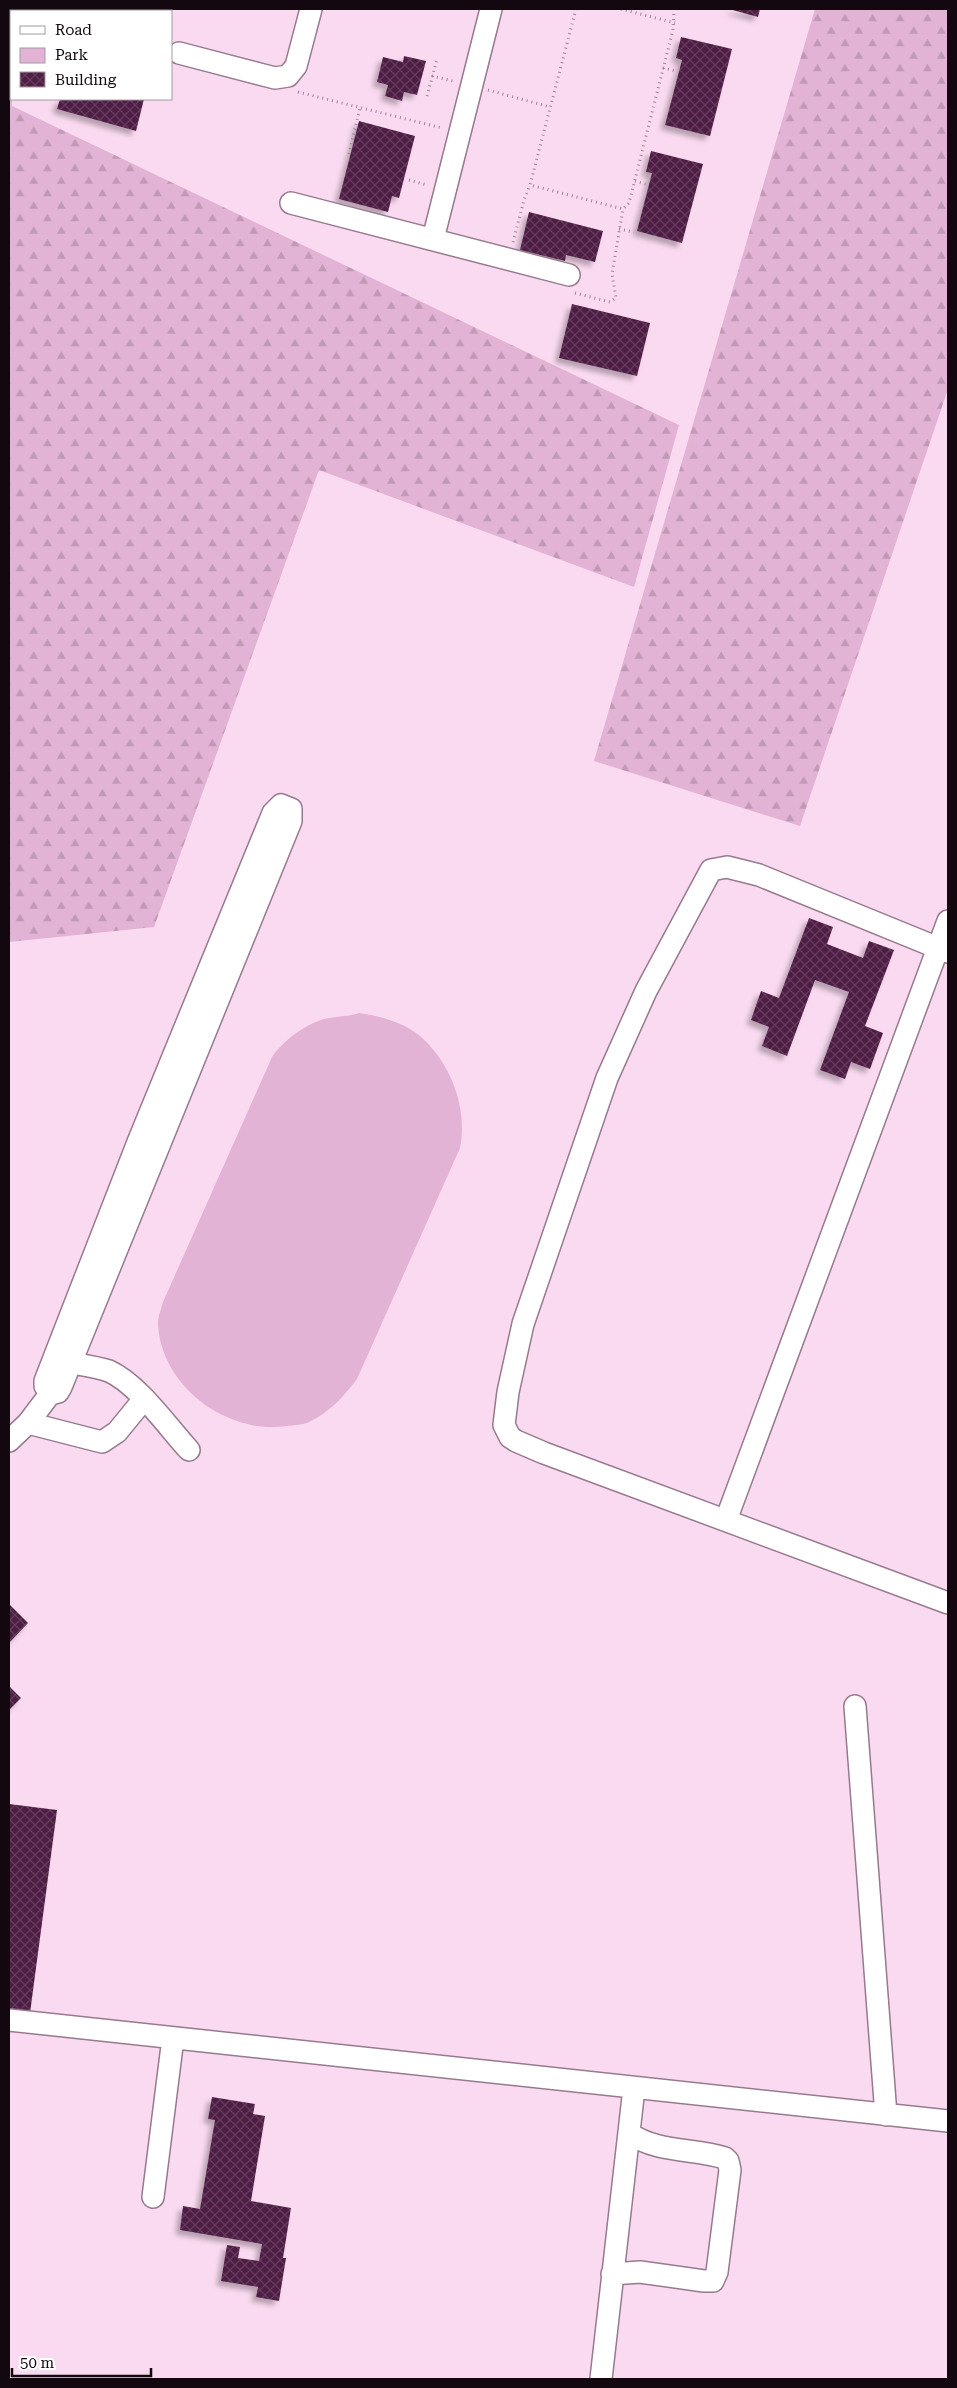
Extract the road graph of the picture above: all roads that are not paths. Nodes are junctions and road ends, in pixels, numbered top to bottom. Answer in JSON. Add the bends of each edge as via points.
{"nodes":[{"id":1,"x":311,"y":9,"type":"edge"},
{"id":2,"x":492,"y":9,"type":"edge"},
{"id":3,"x":179,"y":53,"type":"dead end"},
{"id":4,"x":291,"y":203,"type":"dead end"},
{"id":5,"x":433,"y":240,"type":"junction"},
{"id":6,"x":568,"y":275,"type":"road end"},
{"id":7,"x":948,"y":920,"type":"edge"},
{"id":8,"x":943,"y":950,"type":"edge"},
{"id":9,"x":138,"y":1142,"type":"junction"},
{"id":10,"x":158,"y":1151,"type":"junction"},
{"id":11,"x":71,"y":1363,"type":"junction"},
{"id":12,"x":50,"y":1394,"type":"junction"},
{"id":13,"x":144,"y":1400,"type":"junction"},
{"id":14,"x":28,"y":1423,"type":"junction"},
{"id":15,"x":9,"y":1441,"type":"edge"},
{"id":16,"x":189,"y":1450,"type":"dead end"},
{"id":17,"x":726,"y":1520,"type":"junction"},
{"id":18,"x":948,"y":1603,"type":"edge"},
{"id":19,"x":855,"y":1706,"type":"dead end"},
{"id":20,"x":9,"y":2020,"type":"edge"},
{"id":21,"x":173,"y":2038,"type":"junction"},
{"id":22,"x":634,"y":2088,"type":"junction"},
{"id":23,"x":886,"y":2115,"type":"junction"},
{"id":24,"x":948,"y":2121,"type":"edge"},
{"id":25,"x":629,"y":2133,"type":"junction"},
{"id":26,"x":153,"y":2197,"type":"dead end"},
{"id":27,"x":612,"y":2274,"type":"junction"},
{"id":28,"x":601,"y":2379,"type":"edge"}],
"edges":[{"from":1,"to":3,"type":"street","via":[[296,66],[293,72],[281,78]]},
{"from":2,"to":5,"type":"street"},
{"from":4,"to":5,"type":"street"},
{"from":5,"to":6,"type":"street"},
{"from":7,"to":8,"type":"street"},
{"from":8,"to":17,"type":"street"},
{"from":8,"to":17,"type":"street","via":[[740,868],[714,868],[707,875],[646,991],[592,1116],[523,1324],[504,1425],[510,1436],[524,1445]]},
{"from":9,"to":10,"type":"street"},
{"from":9,"to":10,"type":"street","via":[[273,813],[281,805],[286,806],[291,809],[292,821]]},
{"from":9,"to":12,"type":"street","via":[[45,1381],[44,1386]]},
{"from":10,"to":11,"type":"street"},
{"from":11,"to":12,"type":"street","via":[[58,1392]]},
{"from":11,"to":13,"type":"street","via":[[109,1371]]},
{"from":12,"to":14,"type":"street"},
{"from":13,"to":14,"type":"street","via":[[116,1432],[102,1442]]},
{"from":13,"to":16,"type":"street"},
{"from":14,"to":15,"type":"street"},
{"from":17,"to":18,"type":"street"},
{"from":19,"to":23,"type":"street"},
{"from":20,"to":21,"type":"street"},
{"from":21,"to":22,"type":"street"},
{"from":21,"to":26,"type":"street"},
{"from":22,"to":23,"type":"street"},
{"from":22,"to":25,"type":"street"},
{"from":23,"to":24,"type":"street"},
{"from":25,"to":27,"type":"street"},
{"from":25,"to":27,"type":"street","via":[[657,2146],[725,2158],[730,2170],[717,2272],[713,2281],[640,2272]]},
{"from":27,"to":28,"type":"street"}]}
